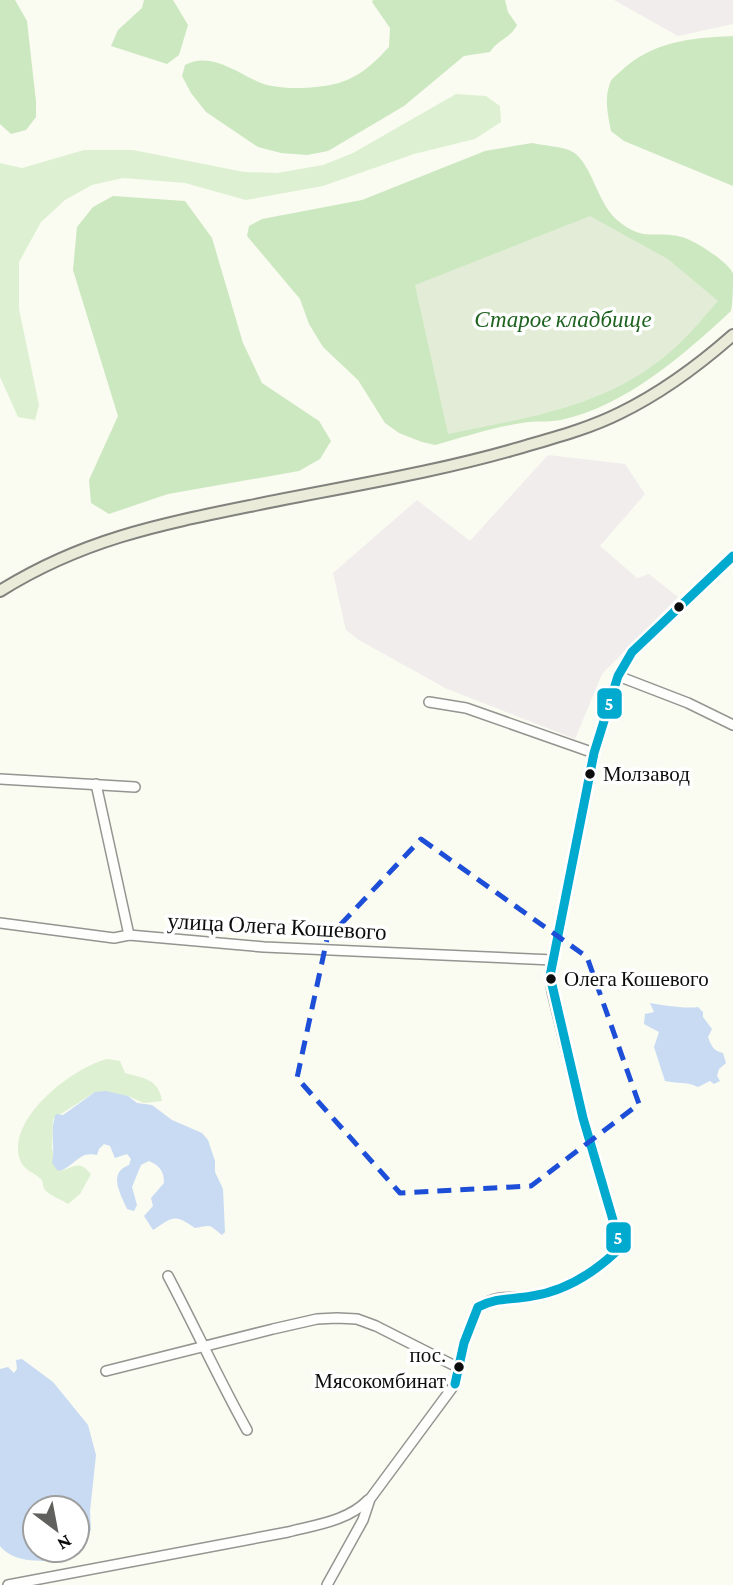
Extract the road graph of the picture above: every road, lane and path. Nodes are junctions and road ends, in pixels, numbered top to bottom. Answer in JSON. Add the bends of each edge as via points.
{"nodes":[{"id":1,"x":733,"y":335,"type":"edge"},
{"id":2,"x":733,"y":556,"type":"edge"},
{"id":3,"x":0,"y":591,"type":"edge"},
{"id":4,"x":618,"y":676,"type":"junction"},
{"id":5,"x":429,"y":702,"type":"dead end"},
{"id":6,"x":733,"y":725,"type":"edge"},
{"id":7,"x":593,"y":753,"type":"junction"},
{"id":8,"x":0,"y":779,"type":"edge"},
{"id":9,"x":96,"y":784,"type":"junction"},
{"id":10,"x":135,"y":787,"type":"dead end"},
{"id":11,"x":0,"y":923,"type":"edge"},
{"id":12,"x":129,"y":935,"type":"junction"},
{"id":13,"x":553,"y":960,"type":"junction"},
{"id":14,"x":168,"y":1276,"type":"dead end"},
{"id":15,"x":205,"y":1348,"type":"junction"},
{"id":16,"x":458,"y":1368,"type":"junction"},
{"id":17,"x":106,"y":1371,"type":"dead end"},
{"id":18,"x":247,"y":1430,"type":"dead end"},
{"id":19,"x":370,"y":1499,"type":"junction"},
{"id":20,"x":8,"y":1585,"type":"edge"},
{"id":21,"x":327,"y":1585,"type":"edge"}],
"edges":[{"from":1,"to":3,"type":"main road","via":[[663,388],[620,413],[572,432],[482,458],[110,538]]},
{"from":2,"to":4,"type":"street","via":[[632,652]]},
{"from":4,"to":6,"type":"street"},
{"from":4,"to":7,"type":"street"},
{"from":5,"to":7,"type":"street","via":[[466,708]]},
{"from":7,"to":13,"type":"street"},
{"from":8,"to":9,"type":"street"},
{"from":9,"to":10,"type":"street"},
{"from":9,"to":12,"type":"street"},
{"from":11,"to":12,"type":"street","name":"улица Олега Кошевого","via":[[114,938]]},
{"from":12,"to":13,"type":"street","name":"улица Олега Кошевого","via":[[264,947]]},
{"from":13,"to":16,"type":"street","via":[[552,991],[619,1249],[596,1268],[547,1294],[503,1296],[478,1307]]},
{"from":14,"to":15,"type":"street"},
{"from":15,"to":16,"type":"street","via":[[317,1319],[357,1319]]},
{"from":15,"to":17,"type":"street"},
{"from":15,"to":18,"type":"street"},
{"from":16,"to":19,"type":"street","via":[[455,1384]]},
{"from":19,"to":20,"type":"street","via":[[358,1511],[288,1532]]},
{"from":19,"to":21,"type":"street"}]}
